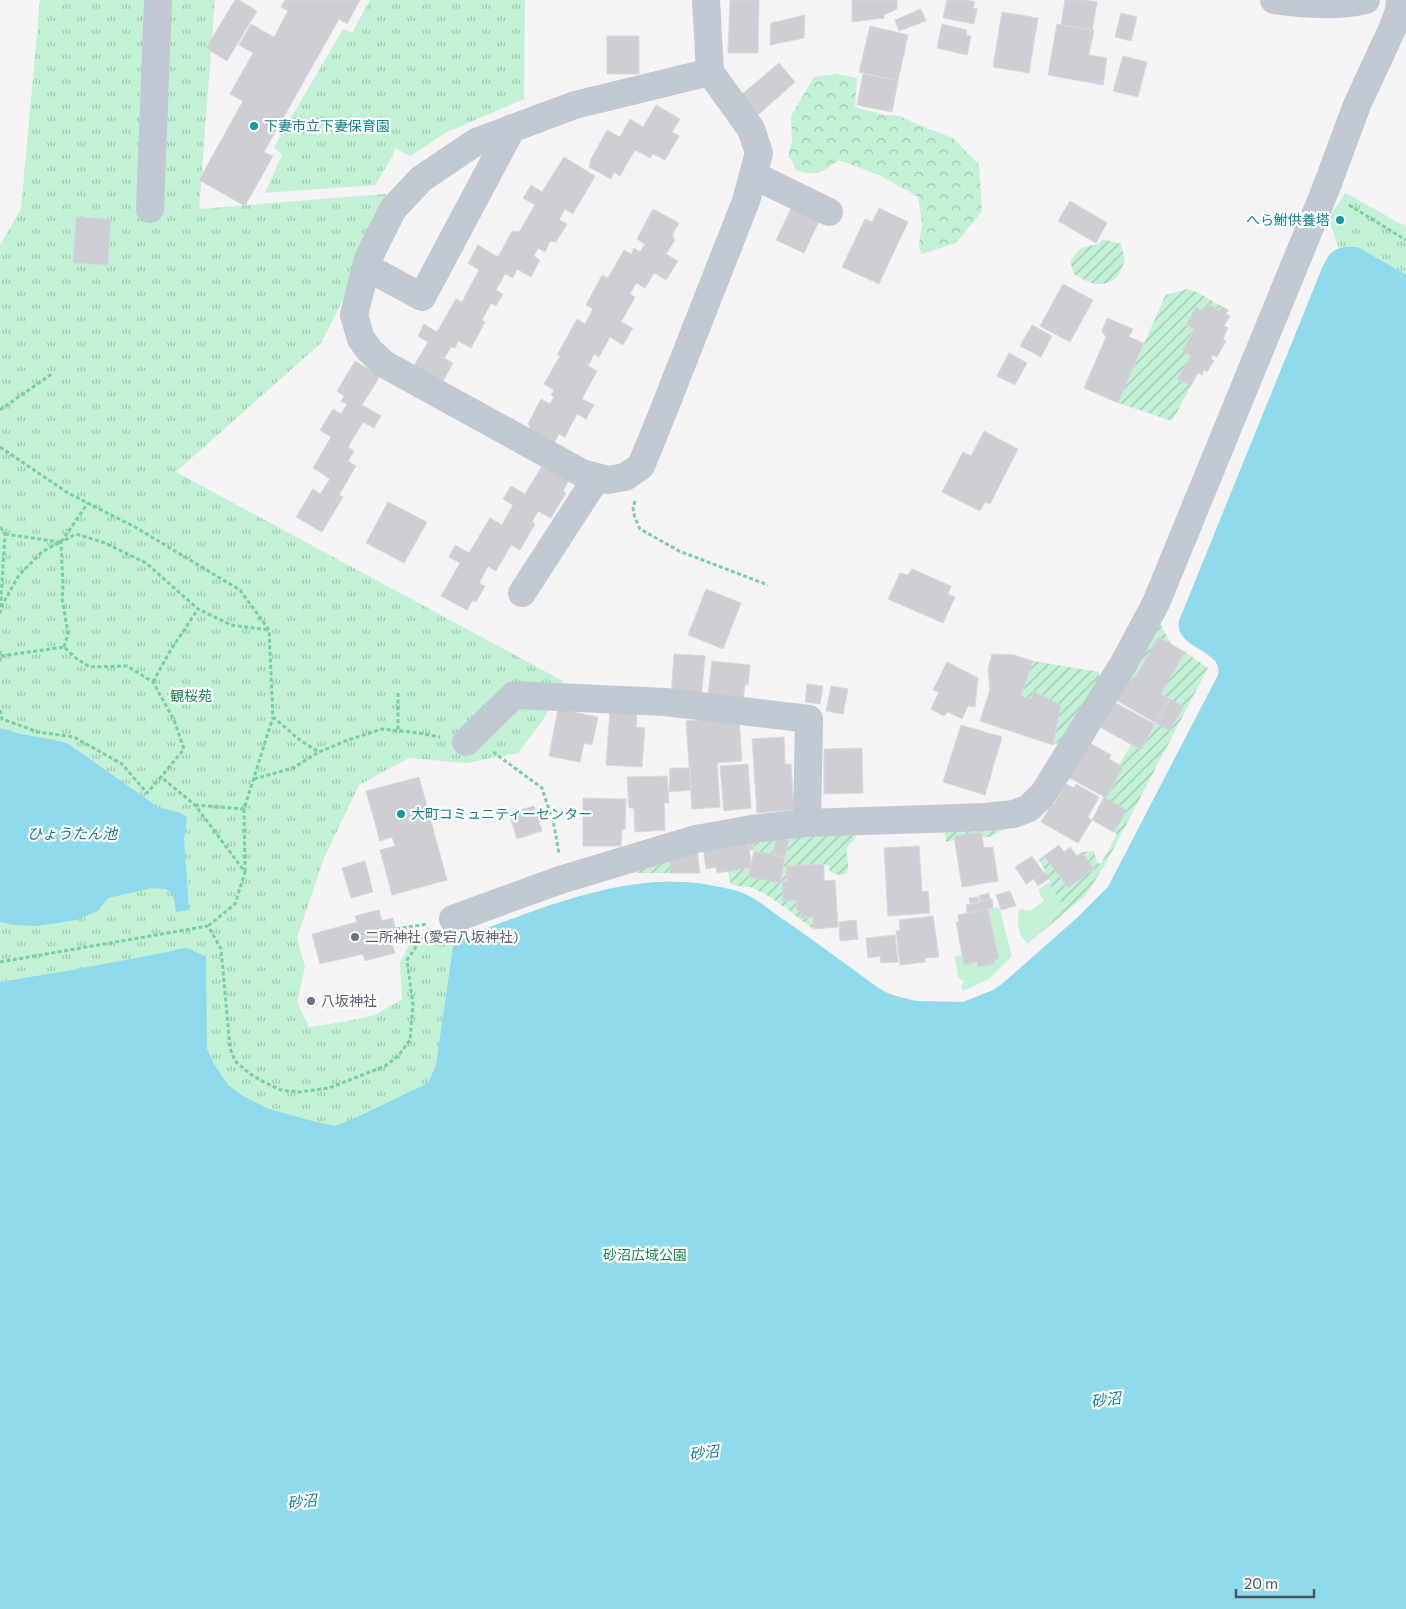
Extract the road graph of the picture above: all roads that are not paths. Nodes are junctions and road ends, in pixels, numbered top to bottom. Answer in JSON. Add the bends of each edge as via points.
{"nodes":[{"id":1,"x":158,"y":0,"type":"edge"},
{"id":2,"x":706,"y":0,"type":"edge"},
{"id":3,"x":1274,"y":0,"type":"edge"},
{"id":4,"x":1366,"y":0,"type":"edge"},
{"id":5,"x":1400,"y":0,"type":"edge"},
{"id":6,"x":710,"y":72,"type":"junction"},
{"id":7,"x":512,"y":128,"type":"junction"},
{"id":8,"x":753,"y":176,"type":"junction"},
{"id":9,"x":150,"y":208,"type":"dead end"},
{"id":10,"x":829,"y":212,"type":"dead end"},
{"id":11,"x":366,"y":267,"type":"junction"},
{"id":12,"x":597,"y":477,"type":"junction"},
{"id":13,"x":522,"y":594,"type":"dead end"},
{"id":14,"x":466,"y":742,"type":"road end"},
{"id":15,"x":807,"y":823,"type":"junction"},
{"id":16,"x":443,"y":921,"type":"road end"}],
"edges":[{"from":1,"to":9,"type":"street"},
{"from":2,"to":6,"type":"street"},
{"from":3,"to":4,"type":"street","via":[[1325,5]]},
{"from":5,"to":15,"type":"street","via":[[1393,27],[1358,105],[1156,603],[1124,663],[1044,793],[1029,808],[1017,813]]},
{"from":6,"to":7,"type":"street","via":[[575,105]]},
{"from":6,"to":8,"type":"street","via":[[751,129],[759,153]]},
{"from":7,"to":11,"type":"street","via":[[476,142],[421,179],[393,210]]},
{"from":7,"to":11,"type":"street","via":[[422,297]]},
{"from":8,"to":10,"type":"street"},
{"from":8,"to":12,"type":"street","via":[[641,466],[625,477],[608,480]]},
{"from":11,"to":12,"type":"street","via":[[354,315],[361,339],[384,364],[582,473]]},
{"from":12,"to":13,"type":"street"},
{"from":14,"to":15,"type":"street","via":[[514,695],[665,702],[809,720]]},
{"from":15,"to":16,"type":"street","via":[[696,839],[564,879]]}]}
